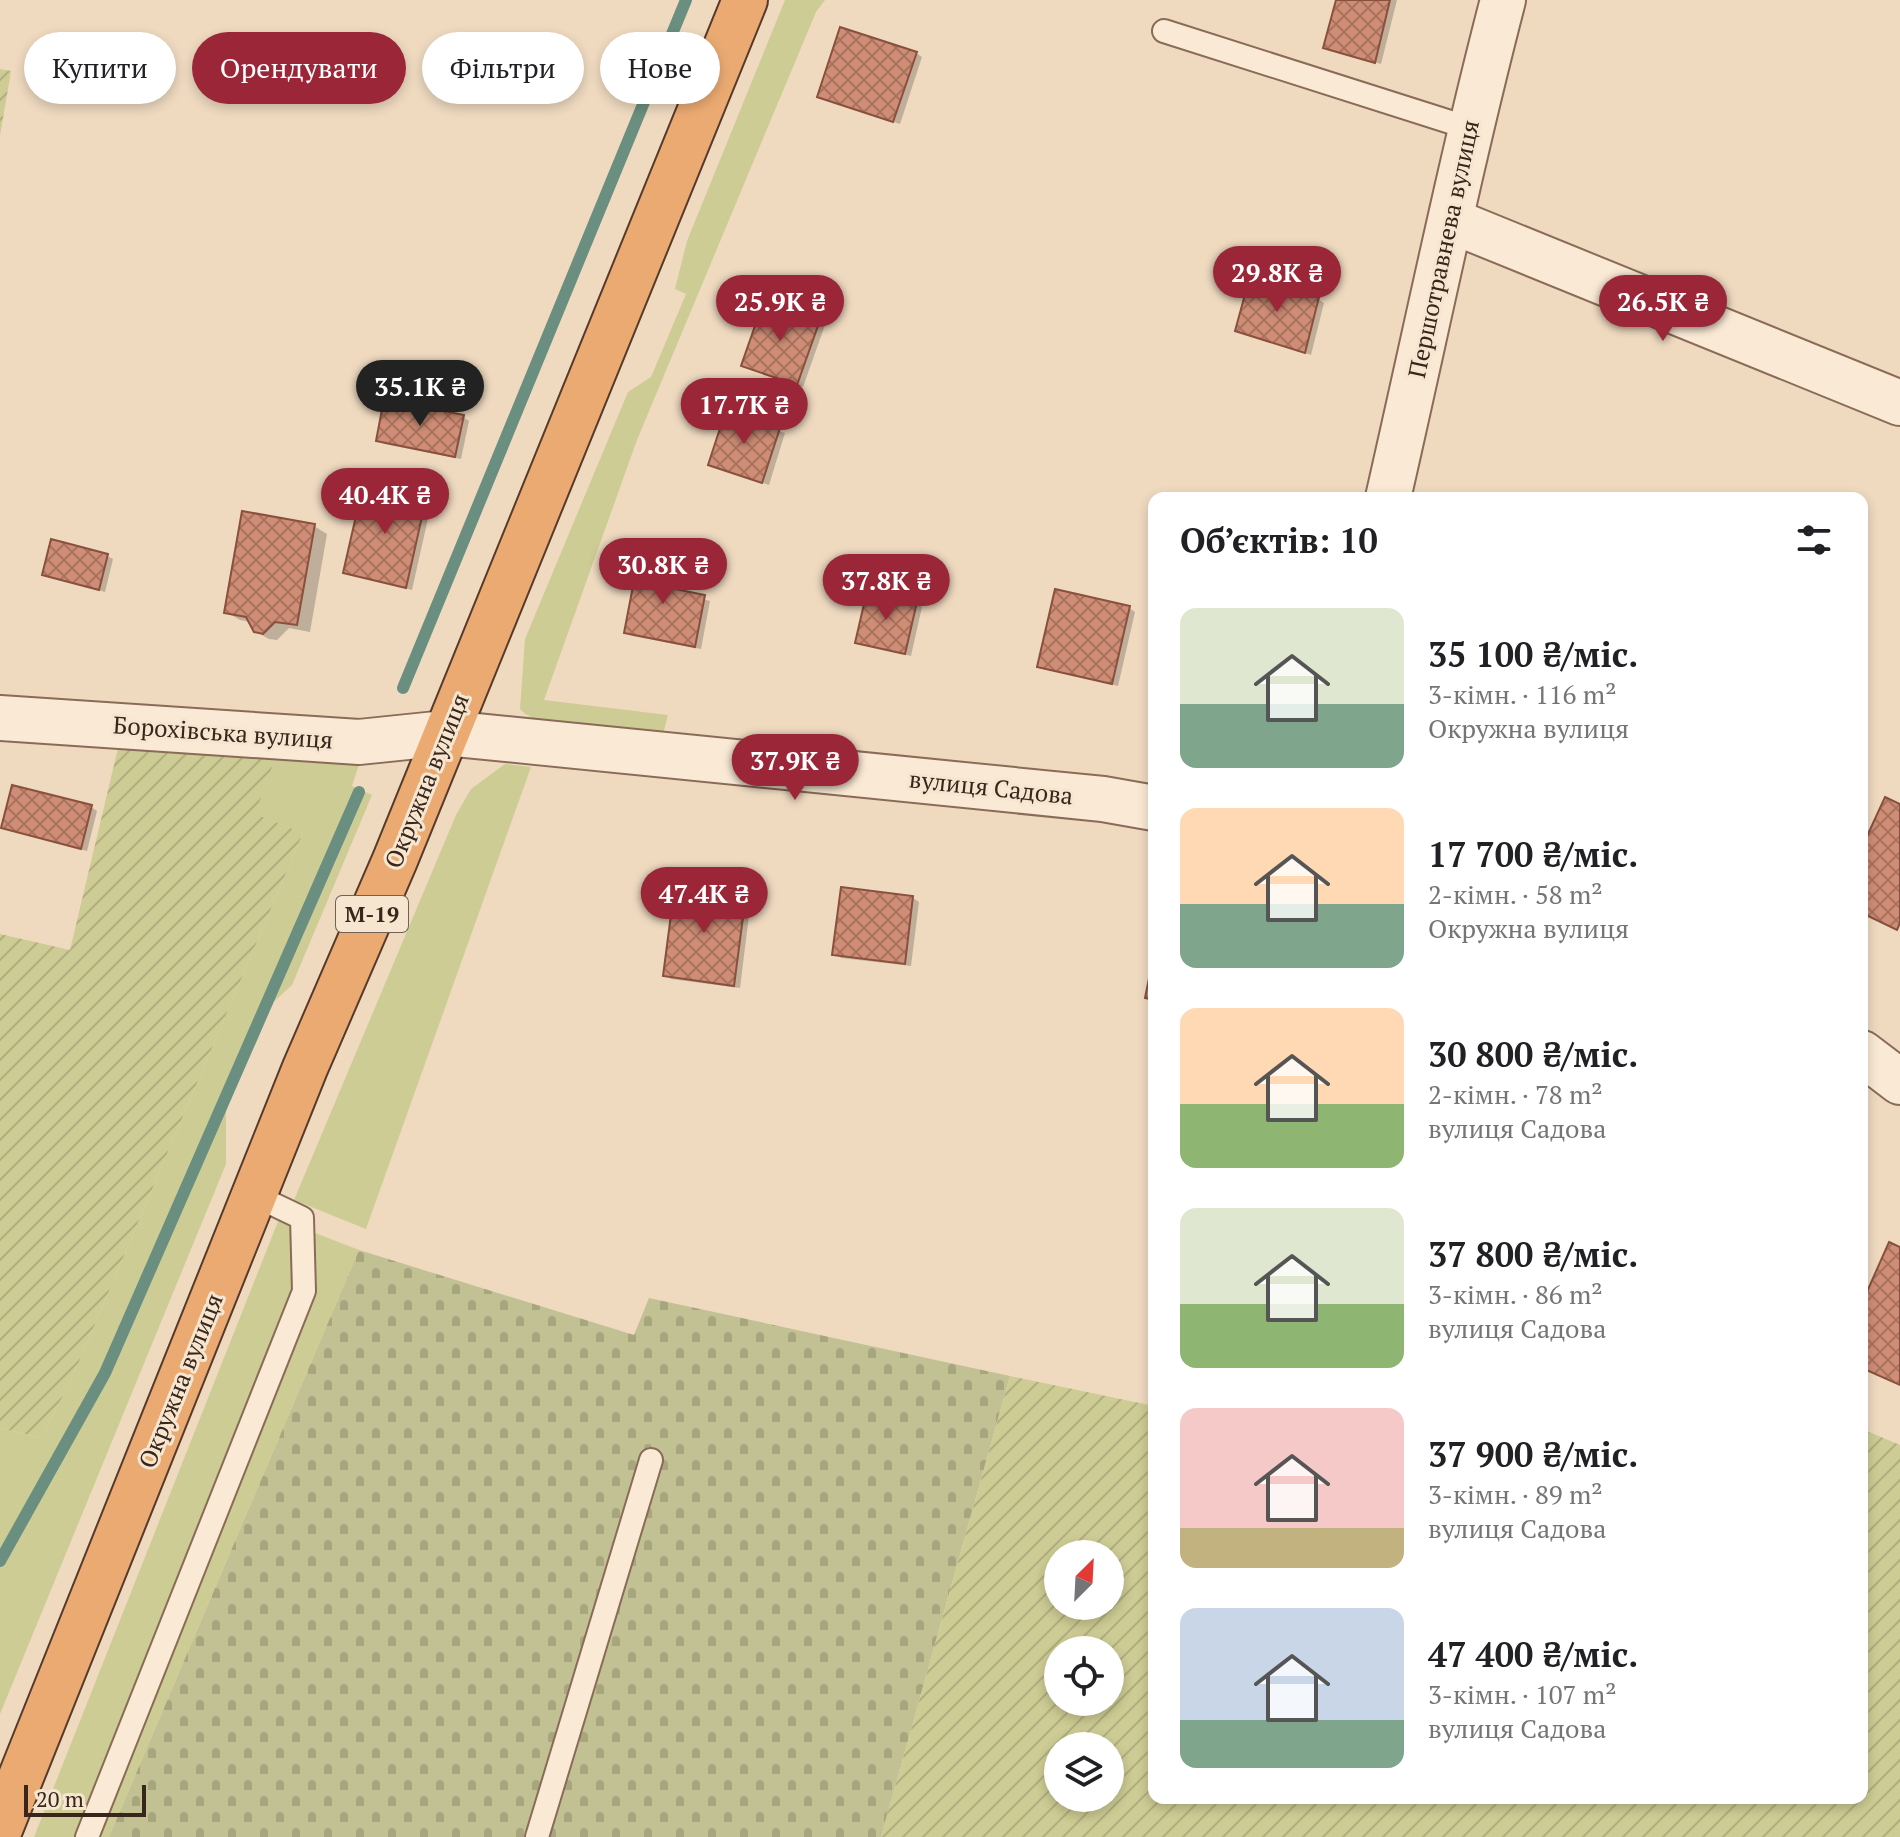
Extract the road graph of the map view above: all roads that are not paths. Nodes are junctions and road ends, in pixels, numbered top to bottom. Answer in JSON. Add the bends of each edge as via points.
{"nodes":[{"id":1,"x":745,"y":0,"type":"edge"},
{"id":2,"x":1503,"y":0,"type":"edge"},
{"id":3,"x":1164,"y":31,"type":"dead end"},
{"id":4,"x":1469,"y":128,"type":"junction"},
{"id":5,"x":1452,"y":221,"type":"junction"},
{"id":6,"x":1900,"y":403,"type":"edge"},
{"id":7,"x":1389,"y":492,"type":"edge"},
{"id":8,"x":0,"y":718,"type":"edge"},
{"id":9,"x":446,"y":733,"type":"junction"},
{"id":10,"x":1148,"y":807,"type":"edge"},
{"id":11,"x":1868,"y":1058,"type":"edge"},
{"id":12,"x":1900,"y":1082,"type":"edge"},
{"id":13,"x":256,"y":1196,"type":"junction"},
{"id":14,"x":651,"y":1460,"type":"dead end"},
{"id":15,"x":0,"y":1829,"type":"edge"},
{"id":16,"x":87,"y":1837,"type":"edge"},
{"id":17,"x":537,"y":1837,"type":"edge"}],
"edges":[{"from":1,"to":9,"type":"highway","name":"Окружна вулиця","number":"М-19"},
{"from":2,"to":4,"type":"street","name":"Першотравнева вулиця"},
{"from":3,"to":4,"type":"lane"},
{"from":4,"to":5,"type":"street","name":"Першотравнева вулиця"},
{"from":5,"to":6,"type":"street"},
{"from":5,"to":7,"type":"street","name":"Першотравнева вулиця"},
{"from":8,"to":9,"type":"street","name":"Борохівська вулиця","via":[[359,742]]},
{"from":9,"to":10,"type":"street","name":"вулиця Садова"},
{"from":9,"to":13,"type":"highway","name":"Окружна вулиця","number":"М-19"},
{"from":11,"to":12,"type":"street"},
{"from":13,"to":15,"type":"highway","name":"Окружна вулиця","number":"М-19"},
{"from":13,"to":16,"type":"lane","via":[[302,1218],[304,1291]]},
{"from":14,"to":17,"type":"lane"}]}
